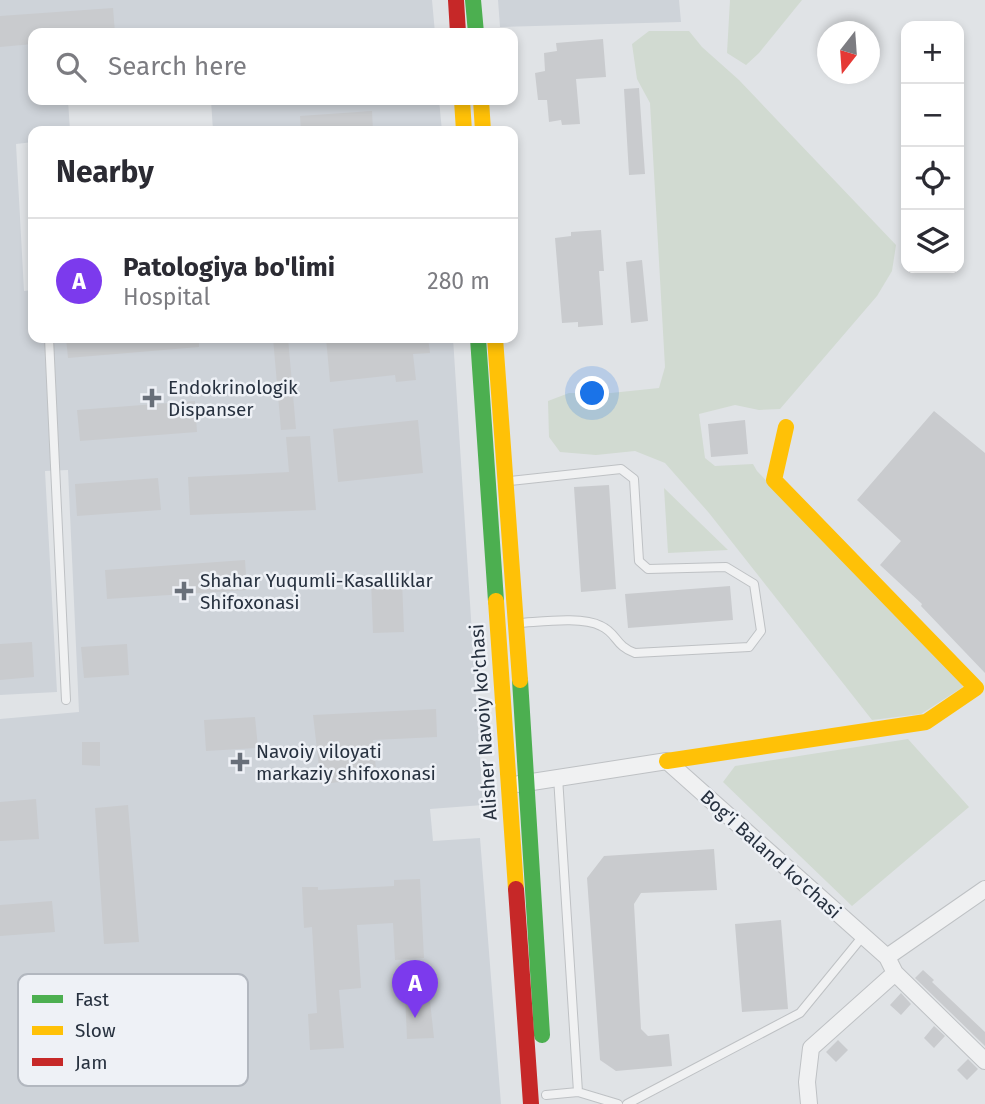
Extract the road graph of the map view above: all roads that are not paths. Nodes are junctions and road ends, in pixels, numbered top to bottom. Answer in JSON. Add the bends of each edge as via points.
{"nodes":[{"id":1,"x":456,"y":0,"type":"edge"},
{"id":2,"x":473,"y":0,"type":"edge"},
{"id":3,"x":458,"y":28,"type":"edge"},
{"id":4,"x":476,"y":28,"type":"edge"},
{"id":5,"x":462,"y":105,"type":"edge"},
{"id":6,"x":481,"y":105,"type":"edge"},
{"id":7,"x":464,"y":126,"type":"edge"},
{"id":8,"x":483,"y":126,"type":"edge"},
{"id":9,"x":49,"y":343,"type":"edge"},
{"id":10,"x":478,"y":343,"type":"edge"},
{"id":11,"x":495,"y":343,"type":"edge"},
{"id":12,"x":786,"y":427,"type":"dead end"},
{"id":13,"x":507,"y":481,"type":"junction"},
{"id":14,"x":488,"y":483,"type":"junction"},
{"id":15,"x":497,"y":623,"type":"junction"},
{"id":16,"x":515,"y":623,"type":"junction"},
{"id":17,"x":66,"y":700,"type":"dead end"},
{"id":18,"x":667,"y":761,"type":"junction"},
{"id":19,"x":558,"y":776,"type":"junction"},
{"id":20,"x":517,"y":784,"type":"junction"},
{"id":21,"x":985,"y":888,"type":"edge"},
{"id":22,"x":863,"y":936,"type":"junction"},
{"id":23,"x":887,"y":957,"type":"junction"},
{"id":24,"x":895,"y":973,"type":"junction"},
{"id":25,"x":985,"y":1061,"type":"edge"},
{"id":26,"x":578,"y":1092,"type":"junction"},
{"id":27,"x":547,"y":1100,"type":"edge"},
{"id":28,"x":531,"y":1104,"type":"edge"},
{"id":29,"x":618,"y":1104,"type":"edge"},
{"id":30,"x":627,"y":1104,"type":"edge"},
{"id":31,"x":809,"y":1104,"type":"edge"}],
"edges":[{"from":1,"to":3,"type":"main road"},
{"from":2,"to":4,"type":"main road"},
{"from":5,"to":7,"type":"main road"},
{"from":6,"to":8,"type":"main road"},
{"from":9,"to":17,"type":"lane"},
{"from":10,"to":14,"type":"main road","name":"Alisher Navoiy ko'chasi"},
{"from":11,"to":13,"type":"main road","name":"Alisher Navoiy ko'chasi"},
{"from":12,"to":18,"type":"main road","via":[[774,480],[976,688],[926,722]]},
{"from":13,"to":14,"type":"lane"},
{"from":13,"to":16,"type":"main road","name":"Alisher Navoiy ko'chasi"},
{"from":13,"to":16,"type":"lane","via":[[621,469],[634,479],[639,561],[648,569],[726,566],[754,584],[761,631],[749,647],[635,653],[623,649],[605,627],[591,621]]},
{"from":14,"to":15,"type":"main road","name":"Alisher Navoiy ko'chasi"},
{"from":15,"to":16,"type":"lane"},
{"from":15,"to":20,"type":"main road","name":"Alisher Navoiy ko'chasi"},
{"from":16,"to":20,"type":"main road","name":"Alisher Navoiy ko'chasi"},
{"from":18,"to":19,"type":"street"},
{"from":18,"to":22,"type":"street","name":"Bog'i Baland ko'chasi"},
{"from":19,"to":20,"type":"street"},
{"from":19,"to":26,"type":"lane"},
{"from":20,"to":27,"type":"main road","name":"Alisher Navoiy ko'chasi"},
{"from":20,"to":28,"type":"main road","name":"Alisher Navoiy ko'chasi"},
{"from":21,"to":23,"type":"street"},
{"from":22,"to":23,"type":"street","name":"Bog'i Baland ko'chasi"},
{"from":22,"to":30,"type":"lane","via":[[800,1013]]},
{"from":23,"to":24,"type":"street","name":"Bog'i Baland ko'chasi"},
{"from":24,"to":25,"type":"street","name":"Bog'i Baland ko'chasi"},
{"from":24,"to":31,"type":"street","via":[[811,1048]]},
{"from":26,"to":27,"type":"lane"},
{"from":26,"to":29,"type":"lane"}]}
